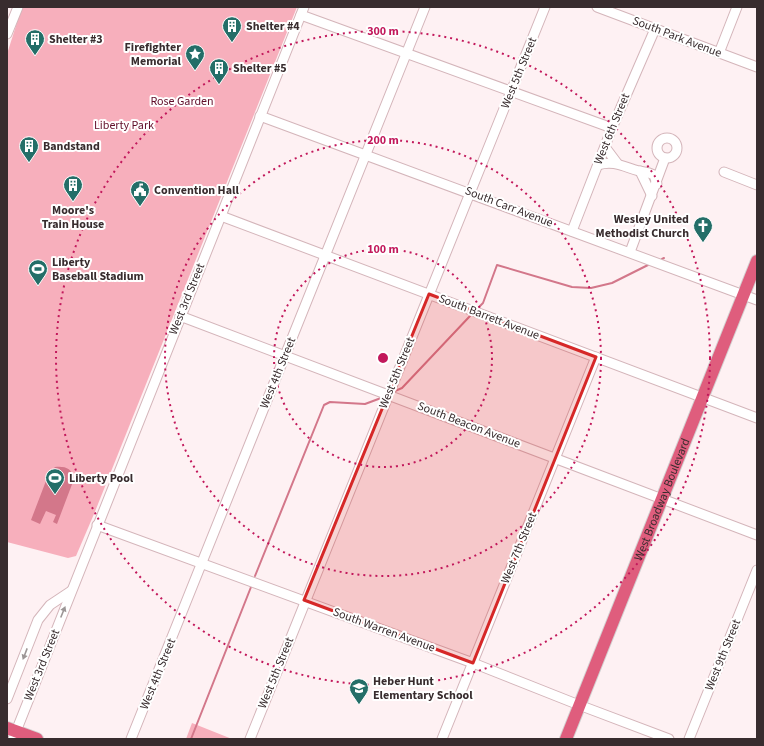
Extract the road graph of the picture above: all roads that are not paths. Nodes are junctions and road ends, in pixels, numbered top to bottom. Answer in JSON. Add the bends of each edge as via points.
{"nodes":[{"id":1,"x":18,"y":7,"type":"edge"},
{"id":2,"x":425,"y":7,"type":"edge"},
{"id":3,"x":545,"y":7,"type":"edge"},
{"id":4,"x":597,"y":7,"type":"edge"},
{"id":5,"x":737,"y":7,"type":"edge"},
{"id":6,"x":302,"y":11,"type":"edge"},
{"id":7,"x":622,"y":11,"type":"edge"},
{"id":8,"x":655,"y":29,"type":"junction"},
{"id":9,"x":7,"y":34,"type":"edge"},
{"id":10,"x":406,"y":53,"type":"junction"},
{"id":11,"x":720,"y":53,"type":"junction"},
{"id":12,"x":757,"y":68,"type":"edge"},
{"id":13,"x":511,"y":91,"type":"junction"},
{"id":14,"x":260,"y":116,"type":"junction"},
{"id":15,"x":612,"y":128,"type":"junction"},
{"id":16,"x":605,"y":147,"type":"junction"},
{"id":17,"x":366,"y":154,"type":"junction"},
{"id":18,"x":665,"y":158,"type":"dead end"},
{"id":19,"x":617,"y":163,"type":"junction"},
{"id":20,"x":598,"y":165,"type":"junction"},
{"id":21,"x":640,"y":171,"type":"junction"},
{"id":22,"x":724,"y":172,"type":"dead end"},
{"id":23,"x":657,"y":184,"type":"junction"},
{"id":24,"x":757,"y":185,"type":"edge"},
{"id":25,"x":470,"y":192,"type":"junction"},
{"id":26,"x":652,"y":196,"type":"junction"},
{"id":27,"x":220,"y":216,"type":"junction"},
{"id":28,"x":572,"y":231,"type":"junction"},
{"id":29,"x":630,"y":252,"type":"junction"},
{"id":30,"x":325,"y":255,"type":"junction"},
{"id":31,"x":757,"y":261,"type":"edge"},
{"id":32,"x":429,"y":294,"type":"junction"},
{"id":33,"x":743,"y":295,"type":"junction"},
{"id":34,"x":757,"y":300,"type":"edge"},
{"id":35,"x":180,"y":316,"type":"junction"},
{"id":36,"x":285,"y":356,"type":"junction"},
{"id":37,"x":596,"y":357,"type":"junction"},
{"id":38,"x":388,"y":395,"type":"junction"},
{"id":39,"x":702,"y":397,"type":"junction"},
{"id":40,"x":757,"y":418,"type":"edge"},
{"id":41,"x":555,"y":458,"type":"junction"},
{"id":42,"x":662,"y":498,"type":"junction"},
{"id":43,"x":97,"y":524,"type":"junction"},
{"id":44,"x":757,"y":535,"type":"edge"},
{"id":45,"x":202,"y":563,"type":"junction"},
{"id":46,"x":757,"y":570,"type":"edge"},
{"id":47,"x":71,"y":591,"type":"junction"},
{"id":48,"x":304,"y":600,"type":"junction"},
{"id":49,"x":473,"y":663,"type":"junction"},
{"id":50,"x":7,"y":699,"type":"edge"},
{"id":51,"x":579,"y":706,"type":"junction"},
{"id":52,"x":12,"y":733,"type":"edge"},
{"id":53,"x":37,"y":739,"type":"edge"},
{"id":54,"x":131,"y":739,"type":"edge"},
{"id":55,"x":250,"y":739,"type":"edge"},
{"id":56,"x":442,"y":739,"type":"edge"},
{"id":57,"x":566,"y":739,"type":"edge"},
{"id":58,"x":669,"y":739,"type":"edge"},
{"id":59,"x":689,"y":739,"type":"edge"}],
"edges":[{"from":1,"to":9,"type":"street"},
{"from":2,"to":10,"type":"street","name":"West 4th Street"},
{"from":3,"to":13,"type":"street","name":"West 5th Street"},
{"from":4,"to":7,"type":"street","name":"South Park Avenue"},
{"from":5,"to":11,"type":"street"},
{"from":6,"to":10,"type":"street"},
{"from":6,"to":14,"type":"street","name":"West 3rd Street"},
{"from":7,"to":8,"type":"street","name":"South Park Avenue"},
{"from":8,"to":11,"type":"street","name":"South Park Avenue"},
{"from":8,"to":15,"type":"street","name":"West 6th Street"},
{"from":10,"to":13,"type":"street"},
{"from":10,"to":17,"type":"street","name":"West 4th Street"},
{"from":11,"to":12,"type":"street","name":"South Park Avenue"},
{"from":13,"to":15,"type":"street"},
{"from":13,"to":25,"type":"street","name":"West 5th Street"},
{"from":14,"to":17,"type":"street","name":"South Carr Avenue"},
{"from":14,"to":27,"type":"street","name":"West 3rd Street"},
{"from":15,"to":16,"type":"street","name":"West 6th Street"},
{"from":16,"to":19,"type":"street"},
{"from":16,"to":20,"type":"street","name":"West 6th Street"},
{"from":17,"to":25,"type":"street","name":"South Carr Avenue"},
{"from":17,"to":30,"type":"street","name":"West 4th Street"},
{"from":18,"to":23,"type":"street"},
{"from":19,"to":20,"type":"street"},
{"from":19,"to":21,"type":"street"},
{"from":20,"to":28,"type":"street","name":"West 6th Street"},
{"from":21,"to":23,"type":"street","via":[[654,175]]},
{"from":21,"to":26,"type":"street"},
{"from":22,"to":24,"type":"street"},
{"from":23,"to":26,"type":"street"},
{"from":25,"to":28,"type":"street","name":"South Carr Avenue"},
{"from":25,"to":32,"type":"street","name":"West 5th Street"},
{"from":26,"to":29,"type":"street"},
{"from":27,"to":30,"type":"street","name":"South Barrett Avenue"},
{"from":27,"to":35,"type":"street","name":"West 3rd Street"},
{"from":28,"to":29,"type":"street","name":"South Carr Avenue"},
{"from":29,"to":33,"type":"street","name":"South Carr Avenue"},
{"from":30,"to":32,"type":"street","name":"South Barrett Avenue"},
{"from":30,"to":36,"type":"street","name":"West 4th Street"},
{"from":31,"to":33,"type":"highway","name":"West Broadway Boulevard"},
{"from":32,"to":37,"type":"street","name":"South Barrett Avenue"},
{"from":32,"to":38,"type":"street","name":"West 5th Street"},
{"from":33,"to":34,"type":"street","name":"South Carr Avenue"},
{"from":33,"to":39,"type":"highway","name":"West Broadway Boulevard"},
{"from":35,"to":36,"type":"street","name":"South Beacon Avenue"},
{"from":35,"to":43,"type":"street","name":"West 3rd Street"},
{"from":36,"to":38,"type":"street","name":"South Beacon Avenue"},
{"from":36,"to":45,"type":"street","name":"West 4th Street"},
{"from":37,"to":39,"type":"street","name":"South Barrett Avenue"},
{"from":37,"to":41,"type":"street","name":"West 7th Street"},
{"from":38,"to":41,"type":"street","name":"South Beacon Avenue"},
{"from":38,"to":48,"type":"street","name":"West 5th Street"},
{"from":39,"to":40,"type":"street","name":"South Barrett Avenue"},
{"from":39,"to":42,"type":"highway","name":"West Broadway Boulevard"},
{"from":41,"to":42,"type":"street","name":"South Beacon Avenue"},
{"from":41,"to":49,"type":"street","name":"West 7th Street"},
{"from":42,"to":44,"type":"street","name":"South Beacon Avenue"},
{"from":42,"to":51,"type":"highway","name":"West Broadway Boulevard"},
{"from":43,"to":45,"type":"street","name":"South Warren Avenue"},
{"from":43,"to":47,"type":"street","name":"West 3rd Street"},
{"from":45,"to":48,"type":"street","name":"South Warren Avenue"},
{"from":45,"to":54,"type":"street","name":"West 4th Street"},
{"from":46,"to":59,"type":"street","name":"West 9th Street"},
{"from":47,"to":50,"type":"street","name":"West 3rd Street","one_way":true,"via":[[50,605],[38,620]]},
{"from":52,"to":47,"type":"street","name":"West 3rd Street","one_way":true},
{"from":48,"to":49,"type":"street","name":"South Warren Avenue"},
{"from":48,"to":55,"type":"street","name":"West 5th Street"},
{"from":49,"to":51,"type":"street","name":"South Warren Avenue"},
{"from":49,"to":56,"type":"street","name":"West 7th Street"},
{"from":51,"to":57,"type":"highway","name":"West Broadway Boulevard"},
{"from":51,"to":58,"type":"street","name":"South Warren Avenue"},
{"from":52,"to":53,"type":"highway"}]}
